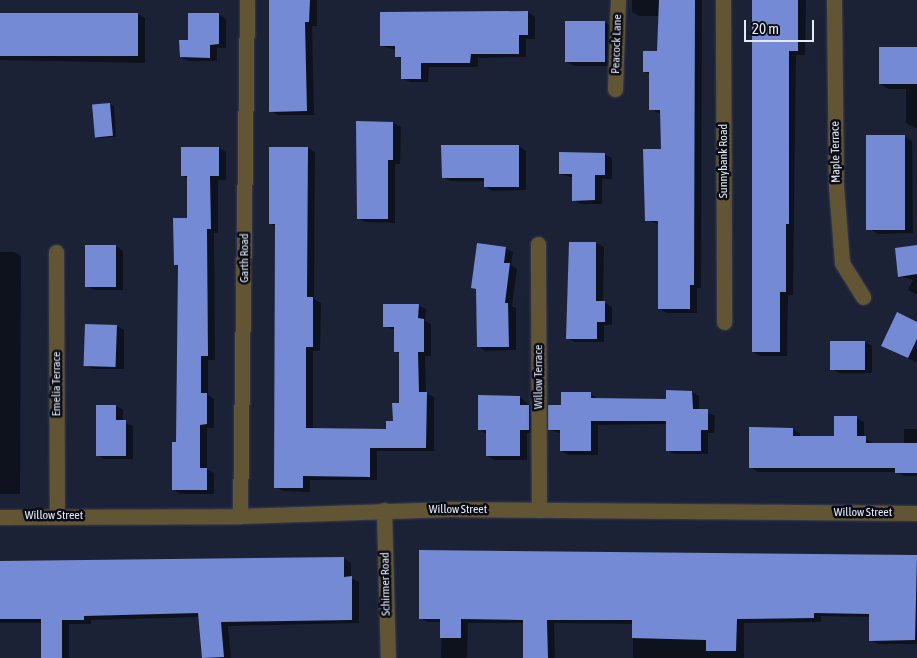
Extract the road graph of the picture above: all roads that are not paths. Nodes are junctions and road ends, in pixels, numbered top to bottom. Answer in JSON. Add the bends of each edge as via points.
{"nodes":[{"id":1,"x":247,"y":0,"type":"edge"},
{"id":2,"x":618,"y":0,"type":"edge"},
{"id":3,"x":723,"y":0,"type":"edge"},
{"id":4,"x":834,"y":0,"type":"edge"},
{"id":5,"x":615,"y":88,"type":"dead end"},
{"id":6,"x":538,"y":244,"type":"dead end"},
{"id":7,"x":56,"y":252,"type":"dead end"},
{"id":8,"x":863,"y":297,"type":"dead end"},
{"id":9,"x":724,"y":322,"type":"dead end"},
{"id":10,"x":384,"y":510,"type":"junction"},
{"id":11,"x":539,"y":510,"type":"junction"},
{"id":12,"x":917,"y":513,"type":"edge"},
{"id":13,"x":56,"y":516,"type":"junction"},
{"id":14,"x":240,"y":516,"type":"junction"},
{"id":15,"x":0,"y":517,"type":"edge"},
{"id":16,"x":388,"y":658,"type":"edge"}],
"edges":[{"from":1,"to":14,"type":"street","name":"Garth Road"},
{"from":2,"to":5,"type":"street","name":"Peacock Lane"},
{"from":3,"to":9,"type":"street","name":"Sunnybank Road"},
{"from":4,"to":8,"type":"street","name":"Maple Terrace","via":[[836,186],[842,263]]},
{"from":6,"to":11,"type":"street","name":"Willow Terrace"},
{"from":7,"to":13,"type":"street","name":"Emelia Terrace"},
{"from":10,"to":11,"type":"street","name":"Willow Street"},
{"from":10,"to":14,"type":"street","name":"Willow Street"},
{"from":10,"to":16,"type":"street","name":"Schirmer Road"},
{"from":11,"to":12,"type":"street","name":"Willow Street"},
{"from":13,"to":14,"type":"street","name":"Willow Street"},
{"from":13,"to":15,"type":"street","name":"Willow Street"}]}
